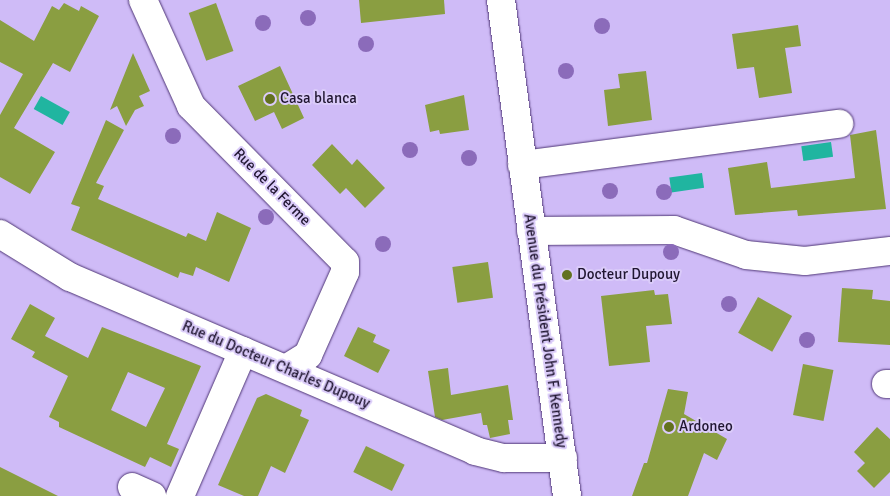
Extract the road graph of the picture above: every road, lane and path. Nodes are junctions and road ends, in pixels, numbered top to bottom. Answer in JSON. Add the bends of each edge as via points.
{"nodes":[{"id":1,"x":143,"y":0,"type":"edge"},
{"id":2,"x":501,"y":0,"type":"edge"},
{"id":3,"x":839,"y":124,"type":"dead end"},
{"id":4,"x":522,"y":165,"type":"junction"},
{"id":5,"x":531,"y":231,"type":"junction"},
{"id":6,"x":0,"y":234,"type":"edge"},
{"id":7,"x":890,"y":251,"type":"edge"},
{"id":8,"x":243,"y":351,"type":"junction"},
{"id":9,"x":286,"y":369,"type":"junction"},
{"id":10,"x":563,"y":458,"type":"junction"},
{"id":11,"x":180,"y":496,"type":"edge"},
{"id":12,"x":567,"y":496,"type":"edge"}],
"edges":[{"from":1,"to":9,"type":"street","name":"Rue de la Ferme","via":[[191,106],[345,262],[345,272],[308,354]]},
{"from":2,"to":4,"type":"street","name":"Avenue du Président John F. Kennedy"},
{"from":3,"to":4,"type":"street"},
{"from":4,"to":5,"type":"street","name":"Avenue du Président John F. Kennedy"},
{"from":5,"to":7,"type":"street","via":[[674,230],[746,255],[804,261]]},
{"from":5,"to":10,"type":"street","name":"Avenue du Président John F. Kennedy"},
{"from":6,"to":8,"type":"street","name":"Rue du Docteur Charles Dupouy","via":[[70,277]]},
{"from":8,"to":9,"type":"street","name":"Rue du Docteur Charles Dupouy"},
{"from":8,"to":11,"type":"street"},
{"from":9,"to":10,"type":"street","name":"Rue du Docteur Charles Dupouy","via":[[475,451],[504,458]]},
{"from":10,"to":12,"type":"street","name":"Avenue du Président John F. Kennedy"}]}
